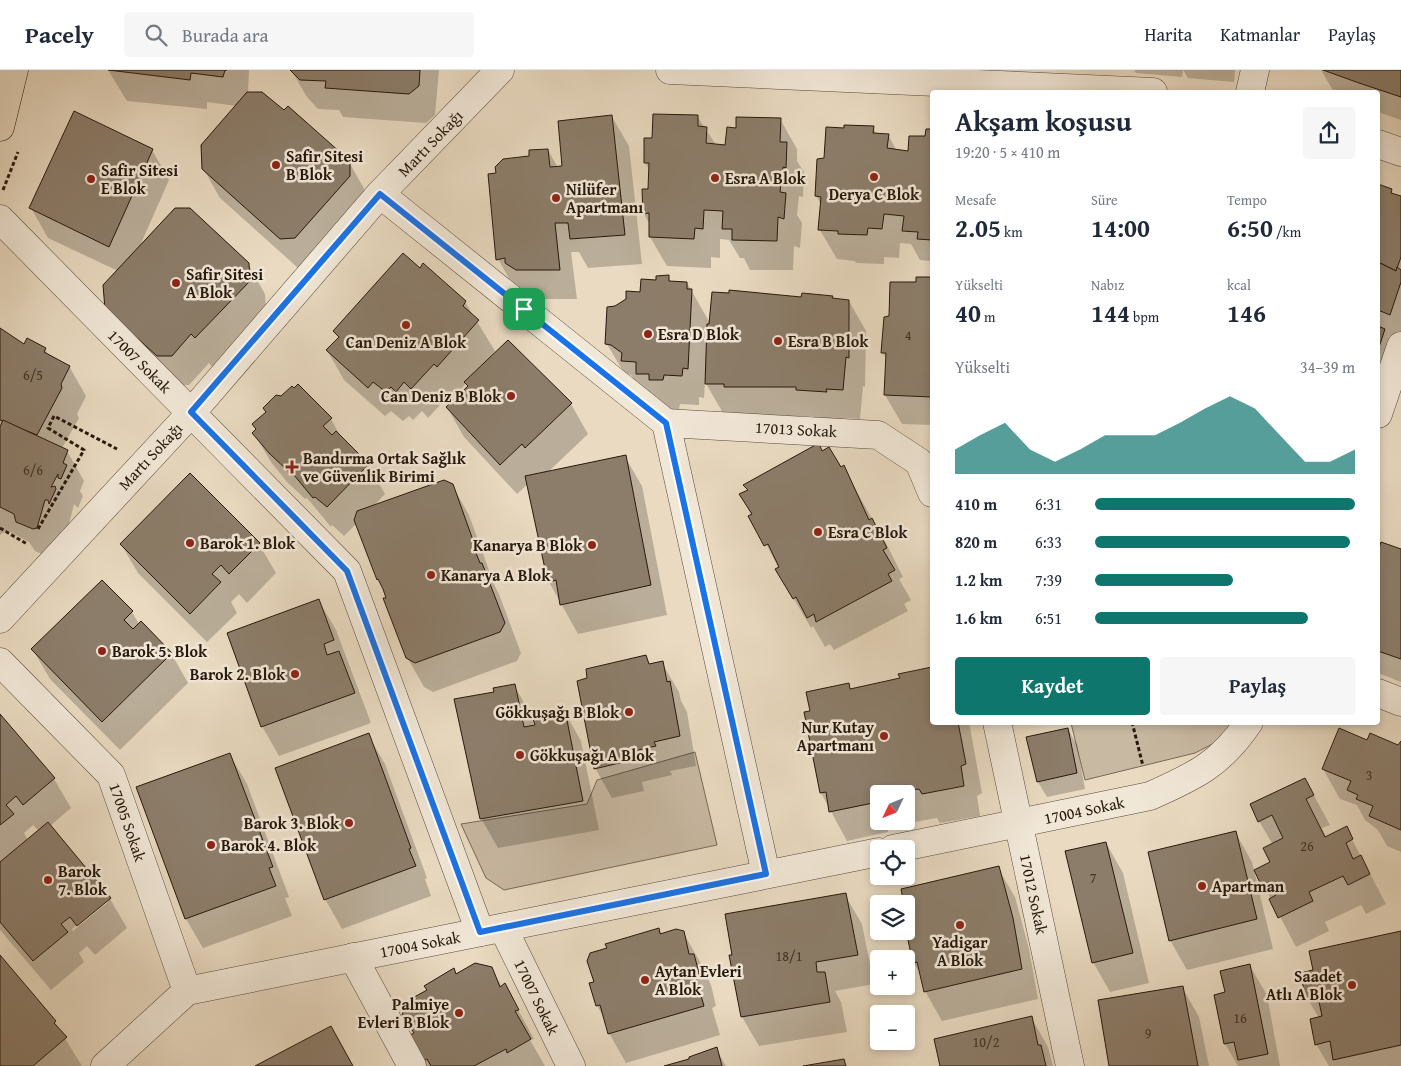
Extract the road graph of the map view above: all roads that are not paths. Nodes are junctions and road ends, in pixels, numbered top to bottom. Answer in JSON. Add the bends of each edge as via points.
{"nodes":[{"id":1,"x":14,"y":70,"type":"edge"},
{"id":2,"x":500,"y":70,"type":"edge"},
{"id":3,"x":670,"y":70,"type":"edge"},
{"id":4,"x":1255,"y":70,"type":"edge"},
{"id":5,"x":712,"y":71,"type":"edge"},
{"id":6,"x":1053,"y":83,"type":"edge"},
{"id":7,"x":1131,"y":90,"type":"edge"},
{"id":8,"x":1250,"y":90,"type":"edge"},
{"id":9,"x":0,"y":127,"type":"edge"},
{"id":10,"x":1380,"y":145,"type":"edge"},
{"id":11,"x":1401,"y":152,"type":"edge"},
{"id":12,"x":380,"y":194,"type":"junction"},
{"id":13,"x":0,"y":219,"type":"edge"},
{"id":14,"x":1401,"y":346,"type":"edge"},
{"id":15,"x":1380,"y":408,"type":"edge"},
{"id":16,"x":191,"y":412,"type":"junction"},
{"id":17,"x":666,"y":423,"type":"junction"},
{"id":18,"x":926,"y":458,"type":"edge"},
{"id":19,"x":930,"y":481,"type":"edge"},
{"id":20,"x":0,"y":619,"type":"edge"},
{"id":21,"x":0,"y":662,"type":"edge"},
{"id":22,"x":1380,"y":694,"type":"edge"},
{"id":23,"x":1401,"y":702,"type":"edge"},
{"id":24,"x":998,"y":725,"type":"edge"},
{"id":25,"x":1248,"y":725,"type":"edge"},
{"id":26,"x":1019,"y":824,"type":"junction"},
{"id":27,"x":915,"y":845,"type":"edge"},
{"id":28,"x":870,"y":854,"type":"edge"},
{"id":29,"x":766,"y":874,"type":"junction"},
{"id":30,"x":492,"y":930,"type":"junction"},
{"id":31,"x":353,"y":957,"type":"junction"},
{"id":32,"x":187,"y":991,"type":"junction"},
{"id":33,"x":105,"y":1066,"type":"edge"},
{"id":34,"x":412,"y":1066,"type":"edge"},
{"id":35,"x":571,"y":1066,"type":"edge"},
{"id":36,"x":1070,"y":1066,"type":"edge"}],
"edges":[{"from":1,"to":9,"type":"main road"},
{"from":2,"to":12,"type":"street","name":"Martı Sokağı"},
{"from":3,"to":5,"type":"street"},
{"from":4,"to":8,"type":"street"},
{"from":5,"to":6,"type":"street"},
{"from":6,"to":7,"type":"street"},
{"from":10,"to":11,"type":"street"},
{"from":12,"to":16,"type":"street","name":"Martı Sokağı"},
{"from":12,"to":17,"type":"street"},
{"from":13,"to":16,"type":"street","name":"17007 Sokak"},
{"from":14,"to":15,"type":"street"},
{"from":16,"to":20,"type":"street","name":"Martı Sokağı"},
{"from":16,"to":30,"type":"street","name":"17007 Sokak","via":[[347,571]]},
{"from":17,"to":18,"type":"street","name":"17013 Sokak","via":[[878,435]]},
{"from":17,"to":29,"type":"street"},
{"from":18,"to":19,"type":"street"},
{"from":21,"to":32,"type":"street","name":"17005 Sokak","via":[[111,775]]},
{"from":22,"to":23,"type":"street"},
{"from":24,"to":26,"type":"street","name":"17012 Sokak"},
{"from":25,"to":26,"type":"street","name":"17004 Sokak","via":[[1216,762],[1150,796]]},
{"from":26,"to":27,"type":"street","name":"17004 Sokak"},
{"from":26,"to":36,"type":"street","name":"17012 Sokak"},
{"from":28,"to":29,"type":"street","name":"17004 Sokak"},
{"from":29,"to":30,"type":"street","name":"17004 Sokak"},
{"from":30,"to":31,"type":"street","name":"17004 Sokak"},
{"from":30,"to":35,"type":"street","name":"17007 Sokak"},
{"from":31,"to":32,"type":"street","name":"17004 Sokak"},
{"from":31,"to":34,"type":"street"},
{"from":32,"to":33,"type":"street"}]}
